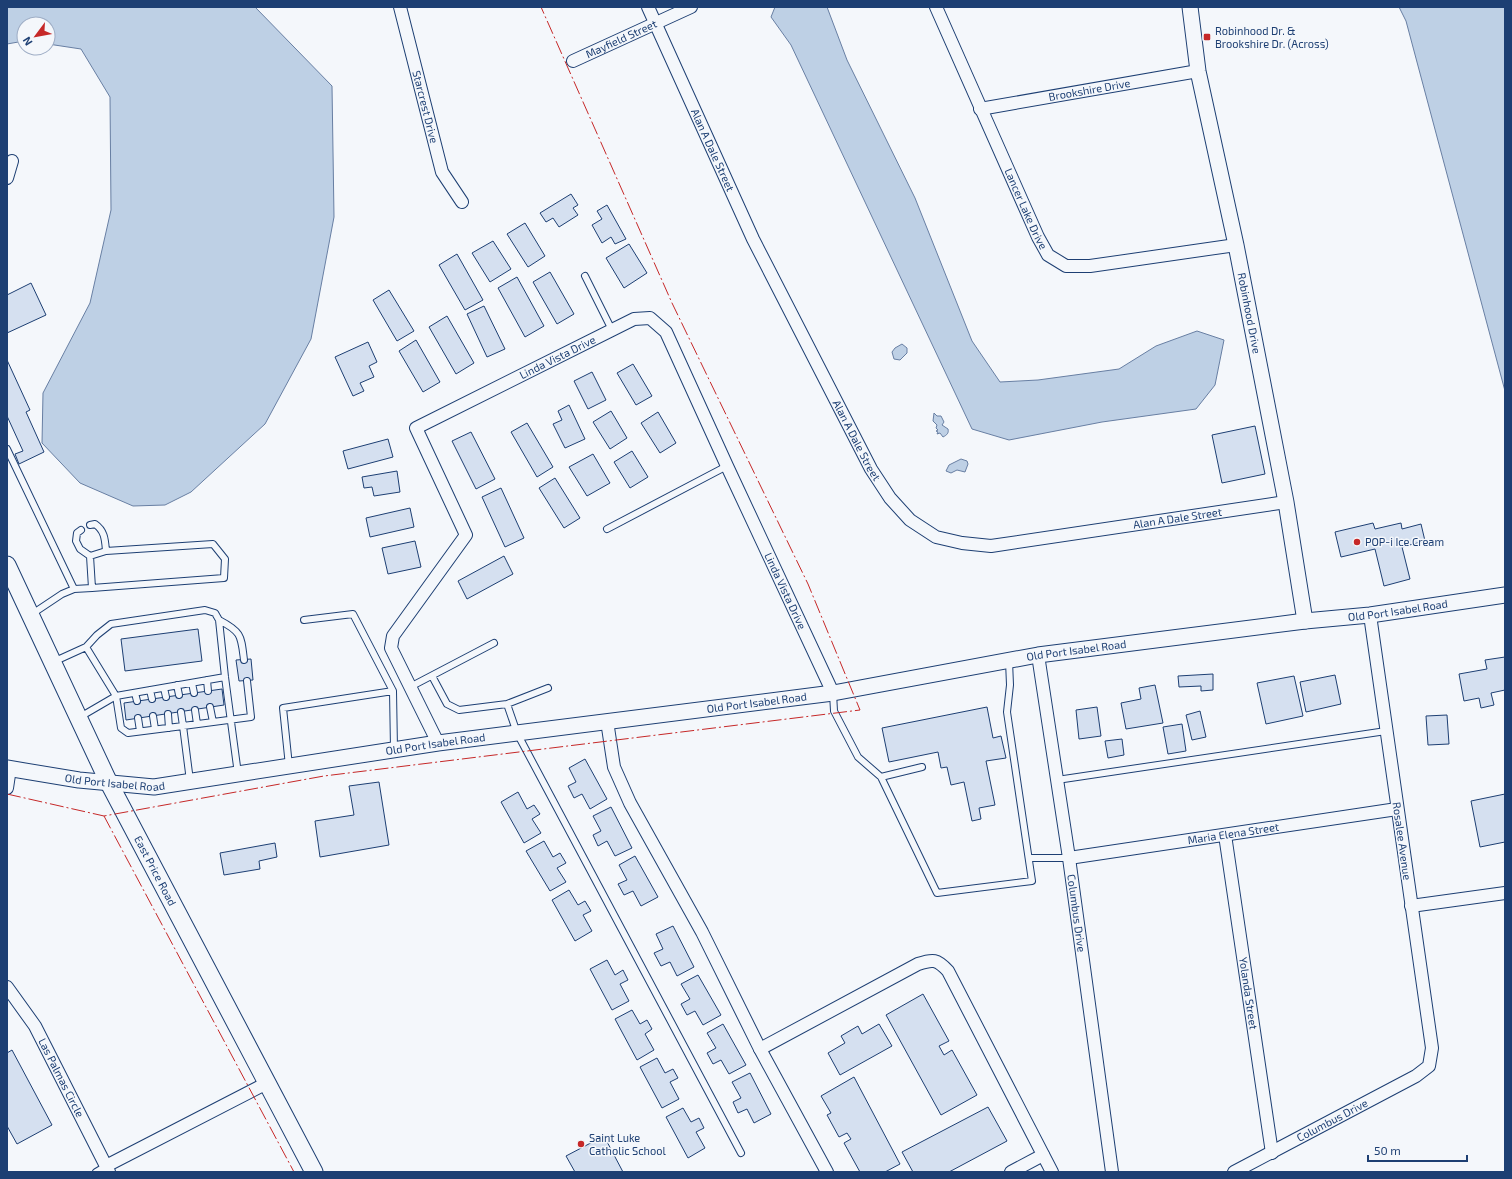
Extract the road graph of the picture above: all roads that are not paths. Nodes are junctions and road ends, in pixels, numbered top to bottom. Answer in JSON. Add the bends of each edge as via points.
{"nodes":[{"id":1,"x":400,"y":7,"type":"edge"},
{"id":2,"x":648,"y":7,"type":"edge"},
{"id":3,"x":690,"y":7,"type":"edge"},
{"id":4,"x":936,"y":7,"type":"edge"},
{"id":5,"x":1190,"y":7,"type":"edge"},
{"id":6,"x":656,"y":22,"type":"junction"},
{"id":7,"x":573,"y":61,"type":"dead end"},
{"id":8,"x":1198,"y":70,"type":"junction"},
{"id":9,"x":980,"y":109,"type":"junction"},
{"id":10,"x":12,"y":160,"type":"dead end"},
{"id":11,"x":7,"y":178,"type":"edge"},
{"id":12,"x":462,"y":202,"type":"dead end"},
{"id":13,"x":1236,"y":245,"type":"junction"},
{"id":14,"x":585,"y":276,"type":"dead end"},
{"id":15,"x":612,"y":330,"type":"junction"},
{"id":16,"x":7,"y":449,"type":"edge"},
{"id":17,"x":727,"y":466,"type":"junction"},
{"id":18,"x":1286,"y":502,"type":"junction"},
{"id":19,"x":90,"y":525,"type":"dead end"},
{"id":20,"x":607,"y":529,"type":"dead end"},
{"id":21,"x":81,"y":530,"type":"dead end"},
{"id":22,"x":106,"y":551,"type":"junction"},
{"id":23,"x":90,"y":556,"type":"junction"},
{"id":24,"x":7,"y":565,"type":"edge"},
{"id":25,"x":92,"y":588,"type":"junction"},
{"id":26,"x":74,"y":589,"type":"junction"},
{"id":27,"x":1505,"y":595,"type":"edge"},
{"id":28,"x":30,"y":615,"type":"junction"},
{"id":29,"x":1370,"y":615,"type":"junction"},
{"id":30,"x":219,"y":620,"type":"junction"},
{"id":31,"x":304,"y":620,"type":"dead end"},
{"id":32,"x":1305,"y":621,"type":"junction"},
{"id":33,"x":494,"y":643,"type":"dead end"},
{"id":34,"x":86,"y":647,"type":"junction"},
{"id":35,"x":1038,"y":655,"type":"junction"},
{"id":36,"x":244,"y":660,"type":"dead end"},
{"id":37,"x":1009,"y":661,"type":"junction"},
{"id":38,"x":52,"y":662,"type":"junction"},
{"id":39,"x":432,"y":676,"type":"junction"},
{"id":40,"x":225,"y":677,"type":"junction"},
{"id":41,"x":207,"y":680,"type":"junction"},
{"id":42,"x":247,"y":680,"type":"dead end"},
{"id":43,"x":192,"y":683,"type":"junction"},
{"id":44,"x":178,"y":685,"type":"junction"},
{"id":45,"x":410,"y":687,"type":"junction"},
{"id":46,"x":164,"y":688,"type":"junction"},
{"id":47,"x":548,"y":688,"type":"dead end"},
{"id":48,"x":150,"y":690,"type":"junction"},
{"id":49,"x":208,"y":691,"type":"dead end"},
{"id":50,"x":392,"y":691,"type":"junction"},
{"id":51,"x":135,"y":693,"type":"junction"},
{"id":52,"x":194,"y":693,"type":"dead end"},
{"id":53,"x":832,"y":693,"type":"junction"},
{"id":54,"x":179,"y":695,"type":"dead end"},
{"id":55,"x":116,"y":696,"type":"junction"},
{"id":56,"x":166,"y":697,"type":"dead end"},
{"id":57,"x":152,"y":699,"type":"dead end"},
{"id":58,"x":137,"y":701,"type":"dead end"},
{"id":59,"x":507,"y":704,"type":"junction"},
{"id":60,"x":210,"y":707,"type":"dead end"},
{"id":61,"x":195,"y":710,"type":"dead end"},
{"id":62,"x":181,"y":712,"type":"dead end"},
{"id":63,"x":168,"y":714,"type":"dead end"},
{"id":64,"x":153,"y":716,"type":"dead end"},
{"id":65,"x":79,"y":718,"type":"junction"},
{"id":66,"x":138,"y":718,"type":"dead end"},
{"id":67,"x":231,"y":719,"type":"junction"},
{"id":68,"x":213,"y":722,"type":"junction"},
{"id":69,"x":607,"y":722,"type":"junction"},
{"id":70,"x":197,"y":724,"type":"junction"},
{"id":71,"x":183,"y":726,"type":"junction"},
{"id":72,"x":170,"y":728,"type":"junction"},
{"id":73,"x":155,"y":729,"type":"junction"},
{"id":74,"x":140,"y":731,"type":"junction"},
{"id":75,"x":1386,"y":731,"type":"junction"},
{"id":76,"x":517,"y":733,"type":"junction"},
{"id":77,"x":438,"y":743,"type":"junction"},
{"id":78,"x":394,"y":750,"type":"junction"},
{"id":79,"x":289,"y":766,"type":"junction"},
{"id":80,"x":922,"y":767,"type":"dead end"},
{"id":81,"x":9,"y":768,"type":"edge"},
{"id":82,"x":238,"y":774,"type":"junction"},
{"id":83,"x":881,"y":776,"type":"junction"},
{"id":84,"x":1058,"y":780,"type":"junction"},
{"id":85,"x":190,"y":781,"type":"junction"},
{"id":86,"x":109,"y":783,"type":"junction"},
{"id":87,"x":7,"y":788,"type":"edge"},
{"id":88,"x":1397,"y":809,"type":"junction"},
{"id":89,"x":1225,"y":835,"type":"junction"},
{"id":90,"x":1029,"y":858,"type":"junction"},
{"id":91,"x":1069,"y":858,"type":"junction"},
{"id":92,"x":1505,"y":892,"type":"edge"},
{"id":93,"x":1411,"y":906,"type":"junction"},
{"id":94,"x":7,"y":987,"type":"edge"},
{"id":95,"x":760,"y":1050,"type":"junction"},
{"id":96,"x":1429,"y":1066,"type":"joint"},
{"id":97,"x":267,"y":1083,"type":"junction"},
{"id":98,"x":1272,"y":1152,"type":"junction"},
{"id":99,"x":741,"y":1153,"type":"dead end"},
{"id":100,"x":1043,"y":1155,"type":"junction"},
{"id":101,"x":104,"y":1170,"type":"edge"},
{"id":102,"x":314,"y":1172,"type":"edge"},
{"id":103,"x":826,"y":1172,"type":"edge"},
{"id":104,"x":1011,"y":1172,"type":"edge"},
{"id":105,"x":1052,"y":1172,"type":"edge"},
{"id":106,"x":1112,"y":1172,"type":"edge"},
{"id":107,"x":1234,"y":1172,"type":"edge"}],
"edges":[{"from":1,"to":12,"type":"street","name":"Starcrest Drive","via":[[442,172]]},
{"from":2,"to":6,"type":"street","name":"Alan A Dale Street"},
{"from":3,"to":6,"type":"street","name":"Mayfield Street"},
{"from":4,"to":9,"type":"street","name":"Lancer Lake Drive"},
{"from":5,"to":8,"type":"street","name":"Robinhood Drive"},
{"from":6,"to":7,"type":"street","name":"Mayfield Street"},
{"from":6,"to":18,"type":"street","name":"Alan A Dale Street","via":[[753,239],[871,469],[890,498],[910,520],[936,537],[991,546]]},
{"from":8,"to":9,"type":"street","name":"Brookshire Drive"},
{"from":8,"to":13,"type":"street","name":"Robinhood Drive"},
{"from":9,"to":13,"type":"street","name":"Lancer Lake Drive","via":[[1038,237],[1048,255],[1066,266],[1090,266]]},
{"from":10,"to":11,"type":"street"},
{"from":13,"to":18,"type":"street","name":"Robinhood Drive"},
{"from":14,"to":15,"type":"lane"},
{"from":15,"to":17,"type":"street","name":"Linda Vista Drive","via":[[634,319],[650,318],[666,332]]},
{"from":15,"to":45,"type":"street","name":"Linda Vista Drive","via":[[416,428],[466,535],[393,636],[391,648]]},
{"from":16,"to":26,"type":"lane"},
{"from":17,"to":20,"type":"lane"},
{"from":17,"to":53,"type":"street","name":"Linda Vista Drive"},
{"from":18,"to":32,"type":"street","name":"Robinhood Drive"},
{"from":19,"to":22,"type":"lane","via":[[95,524],[101,528]]},
{"from":21,"to":23,"type":"lane","via":[[76,541],[80,549]]},
{"from":22,"to":23,"type":"lane"},
{"from":22,"to":25,"type":"lane","via":[[213,544],[225,559],[224,578]]},
{"from":23,"to":25,"type":"lane"},
{"from":24,"to":28,"type":"main road","name":"East Price Road"},
{"from":25,"to":26,"type":"lane"},
{"from":26,"to":28,"type":"lane"},
{"from":27,"to":29,"type":"street","name":"Old Port Isabel Road"},
{"from":28,"to":38,"type":"main road","name":"East Price Road"},
{"from":29,"to":32,"type":"street","name":"Old Port Isabel Road"},
{"from":29,"to":75,"type":"street","name":"Rosalee Avenue"},
{"from":30,"to":34,"type":"lane","via":[[215,613],[205,610],[111,624]]},
{"from":30,"to":36,"type":"lane","via":[[241,636]]},
{"from":30,"to":40,"type":"lane"},
{"from":31,"to":50,"type":"lane","via":[[353,614]]},
{"from":32,"to":35,"type":"street","name":"Old Port Isabel Road"},
{"from":33,"to":39,"type":"lane"},
{"from":34,"to":38,"type":"lane"},
{"from":34,"to":55,"type":"lane"},
{"from":35,"to":37,"type":"street","name":"Old Port Isabel Road"},
{"from":35,"to":84,"type":"street","name":"Columbus Drive"},
{"from":37,"to":53,"type":"street","name":"Old Port Isabel Road"},
{"from":37,"to":90,"type":"lane","via":[[1007,712]]},
{"from":38,"to":65,"type":"main road","name":"East Price Road"},
{"from":39,"to":45,"type":"lane"},
{"from":39,"to":59,"type":"lane","via":[[447,704],[459,710]]},
{"from":40,"to":41,"type":"lane"},
{"from":40,"to":67,"type":"lane"},
{"from":41,"to":43,"type":"lane"},
{"from":41,"to":49,"type":"lane"},
{"from":42,"to":67,"type":"lane","via":[[251,717]]},
{"from":43,"to":44,"type":"lane"},
{"from":43,"to":52,"type":"lane"},
{"from":44,"to":46,"type":"lane"},
{"from":44,"to":54,"type":"lane"},
{"from":45,"to":77,"type":"street","name":"Linda Vista Drive"},
{"from":46,"to":48,"type":"lane"},
{"from":46,"to":56,"type":"lane"},
{"from":47,"to":59,"type":"lane"},
{"from":48,"to":51,"type":"lane"},
{"from":48,"to":57,"type":"lane"},
{"from":50,"to":78,"type":"lane"},
{"from":50,"to":79,"type":"lane","via":[[283,708]]},
{"from":51,"to":55,"type":"lane"},
{"from":51,"to":58,"type":"lane"},
{"from":53,"to":69,"type":"street","name":"Old Port Isabel Road"},
{"from":53,"to":83,"type":"lane","via":[[834,711],[858,757]]},
{"from":55,"to":65,"type":"lane"},
{"from":55,"to":74,"type":"lane","via":[[121,728],[128,733]]},
{"from":59,"to":76,"type":"lane"},
{"from":60,"to":68,"type":"lane"},
{"from":61,"to":70,"type":"lane"},
{"from":62,"to":71,"type":"lane"},
{"from":63,"to":72,"type":"lane"},
{"from":64,"to":73,"type":"lane"},
{"from":65,"to":86,"type":"main road","name":"East Price Road"},
{"from":66,"to":74,"type":"lane"},
{"from":67,"to":68,"type":"lane"},
{"from":67,"to":82,"type":"lane"},
{"from":68,"to":70,"type":"lane"},
{"from":69,"to":76,"type":"street","name":"Old Port Isabel Road"},
{"from":69,"to":95,"type":"street","via":[[614,767],[630,803],[702,932]]},
{"from":70,"to":71,"type":"lane"},
{"from":71,"to":72,"type":"lane"},
{"from":71,"to":85,"type":"lane"},
{"from":72,"to":73,"type":"lane"},
{"from":73,"to":74,"type":"lane"},
{"from":75,"to":84,"type":"lane"},
{"from":75,"to":88,"type":"street","name":"Rosalee Avenue"},
{"from":76,"to":77,"type":"street","name":"Old Port Isabel Road"},
{"from":76,"to":99,"type":"lane"},
{"from":77,"to":78,"type":"street","name":"Old Port Isabel Road"},
{"from":78,"to":79,"type":"street","name":"Old Port Isabel Road"},
{"from":79,"to":82,"type":"street","name":"Old Port Isabel Road"},
{"from":80,"to":83,"type":"lane"},
{"from":81,"to":86,"type":"street","name":"Old Port Isabel Road"},
{"from":81,"to":87,"type":"street"},
{"from":82,"to":85,"type":"street","name":"Old Port Isabel Road"},
{"from":83,"to":90,"type":"lane","via":[[937,893],[1032,881]]},
{"from":84,"to":91,"type":"street","name":"Columbus Drive"},
{"from":85,"to":86,"type":"street","name":"Old Port Isabel Road","via":[[154,787]]},
{"from":86,"to":97,"type":"main road","name":"East Price Road"},
{"from":88,"to":89,"type":"street","name":"Maria Elena Street"},
{"from":88,"to":93,"type":"street","name":"Rosalee Avenue"},
{"from":89,"to":91,"type":"street","name":"Maria Elena Street"},
{"from":89,"to":98,"type":"street","name":"Yolanda Street"},
{"from":90,"to":91,"type":"lane"},
{"from":91,"to":106,"type":"street","name":"Columbus Drive"},
{"from":92,"to":93,"type":"street"},
{"from":93,"to":96,"type":"street","name":"Rosalee Avenue","via":[[1432,1048]]},
{"from":94,"to":101,"type":"street","name":"Las Palmas Circle","via":[[35,1026]]},
{"from":95,"to":100,"type":"street","via":[[918,964],[936,961],[948,971]]},
{"from":95,"to":103,"type":"street"},
{"from":96,"to":98,"type":"street","name":"Columbus Drive","via":[[1416,1076]]},
{"from":97,"to":101,"type":"street"},
{"from":97,"to":102,"type":"main road","name":"East Price Road"},
{"from":98,"to":107,"type":"street","name":"Columbus Drive"},
{"from":100,"to":104,"type":"street"},
{"from":100,"to":105,"type":"street"}]}
